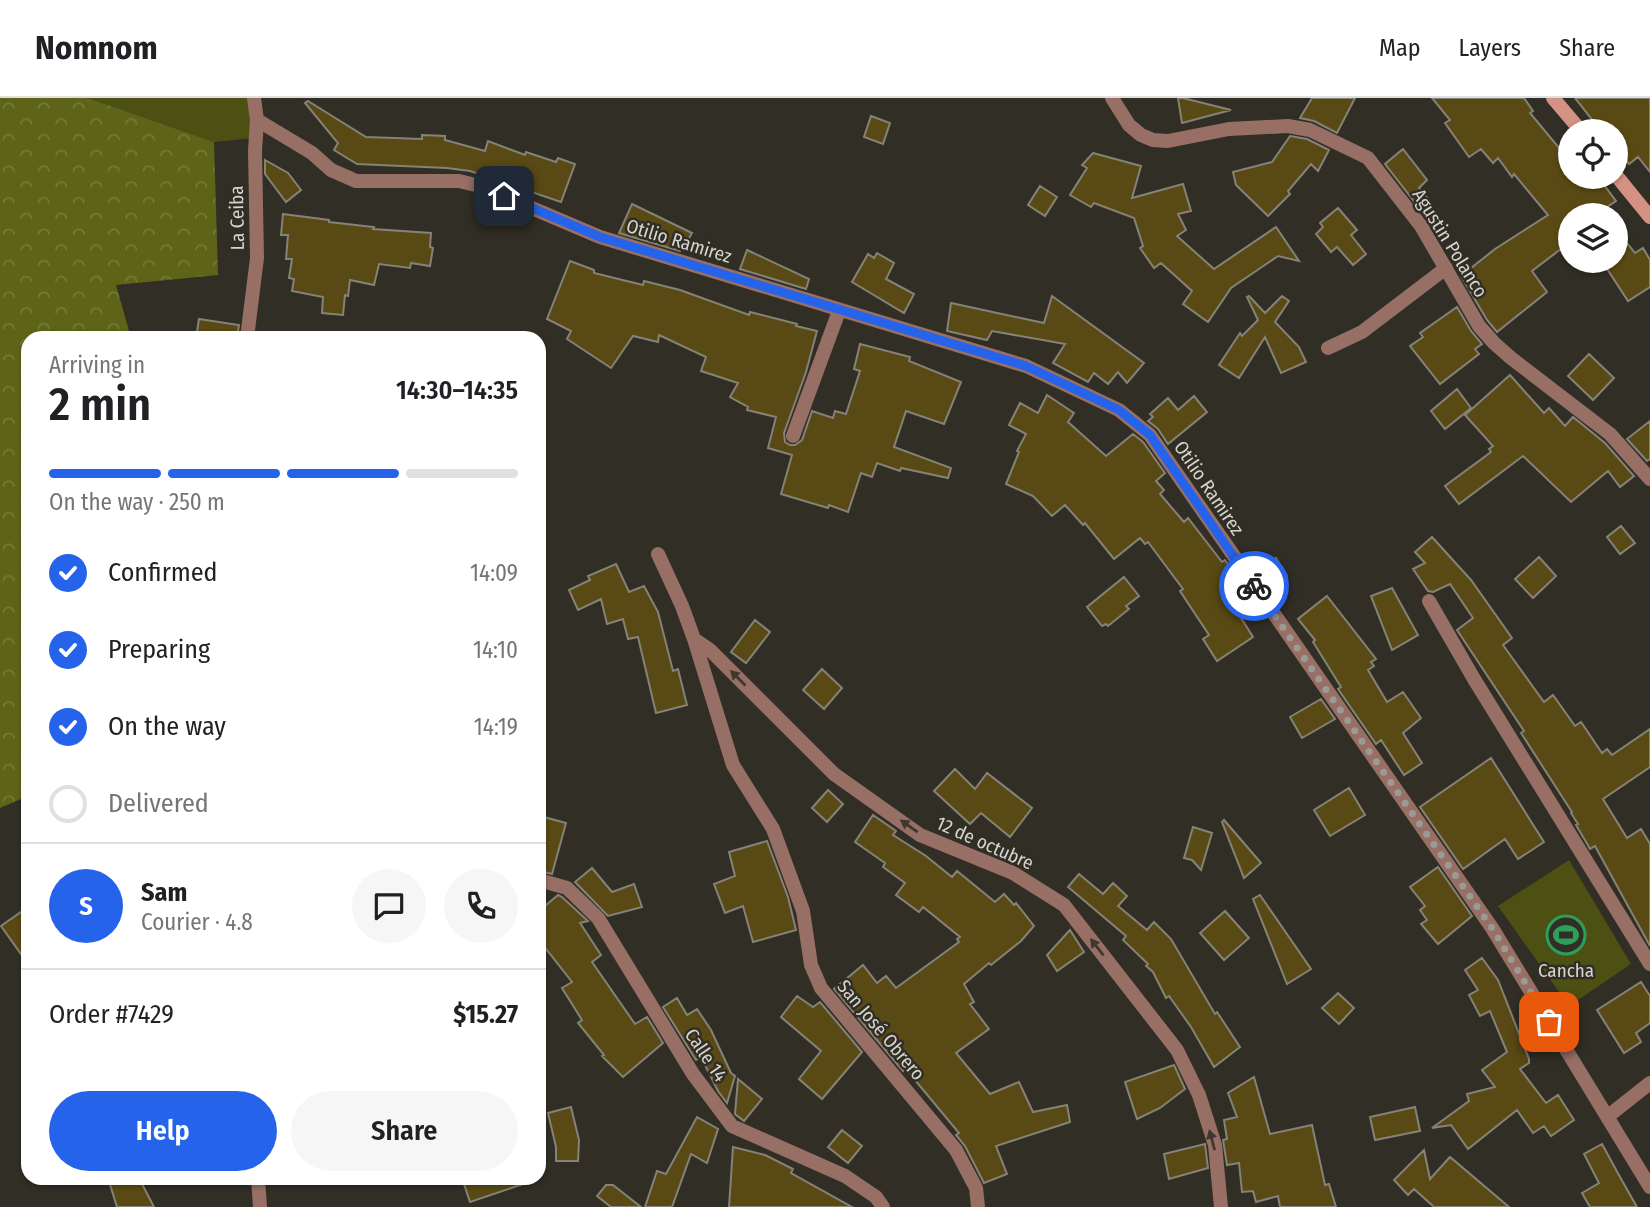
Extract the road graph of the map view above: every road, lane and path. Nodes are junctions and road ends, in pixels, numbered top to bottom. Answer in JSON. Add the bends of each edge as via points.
{"nodes":[{"id":1,"x":254,"y":98,"type":"edge"},
{"id":2,"x":1112,"y":98,"type":"edge"},
{"id":3,"x":1553,"y":98,"type":"edge"},
{"id":4,"x":1571,"y":119,"type":"edge"},
{"id":5,"x":257,"y":120,"type":"junction"},
{"id":6,"x":1628,"y":189,"type":"edge"},
{"id":7,"x":1650,"y":216,"type":"edge"},
{"id":8,"x":1446,"y":268,"type":"junction"},
{"id":9,"x":839,"y":311,"type":"junction"},
{"id":10,"x":248,"y":331,"type":"edge"},
{"id":11,"x":1328,"y":348,"type":"dead end"},
{"id":12,"x":793,"y":436,"type":"dead end"},
{"id":13,"x":1650,"y":479,"type":"edge"},
{"id":14,"x":658,"y":554,"type":"dead end"},
{"id":15,"x":1429,"y":601,"type":"dead end"},
{"id":16,"x":694,"y":639,"type":"junction"},
{"id":17,"x":546,"y":882,"type":"edge"},
{"id":18,"x":1650,"y":964,"type":"edge"},
{"id":19,"x":1650,"y":1083,"type":"edge"},
{"id":20,"x":1606,"y":1117,"type":"junction"},
{"id":21,"x":258,"y":1185,"type":"edge"},
{"id":22,"x":1650,"y":1187,"type":"edge"},
{"id":23,"x":260,"y":1207,"type":"edge"},
{"id":24,"x":883,"y":1207,"type":"edge"},
{"id":25,"x":978,"y":1207,"type":"edge"},
{"id":26,"x":1222,"y":1207,"type":"edge"}],
"edges":[{"from":1,"to":5,"type":"street","name":"La Ceiba"},
{"from":2,"to":8,"type":"street","name":"Agustin Polanco","via":[[1129,125],[1153,140],[1229,129],[1288,127],[1330,138],[1368,158],[1421,226]]},
{"from":3,"to":4,"type":"street"},
{"from":5,"to":9,"type":"street","name":"Otilio Ramirez","via":[[331,170],[356,181],[459,181],[481,186],[600,237]]},
{"from":5,"to":10,"type":"street","name":"La Ceiba","via":[[257,258]]},
{"from":6,"to":7,"type":"street"},
{"from":8,"to":11,"type":"street","via":[[1362,332]]},
{"from":8,"to":13,"type":"street","name":"Agustin Polanco","via":[[1494,343],[1611,434]]},
{"from":9,"to":12,"type":"street"},
{"from":9,"to":20,"type":"street","name":"Otilio Ramirez","via":[[1026,366],[1119,410],[1150,435],[1492,928]]},
{"from":14,"to":16,"type":"street","name":"San José Obrero"},
{"from":15,"to":18,"type":"street"},
{"from":16,"to":25,"type":"street","name":"San José Obrero","via":[[733,765],[773,829],[803,911],[811,965],[821,988],[956,1150],[976,1188]]},
{"from":26,"to":16,"type":"street","name":"12 de octubre","one_way":true,"via":[[1215,1144],[1177,1050],[1064,905],[1013,873],[920,835],[834,774]]},
{"from":17,"to":24,"type":"street","name":"Calle 14","via":[[567,888],[598,918],[693,1074],[732,1126],[845,1176]]},
{"from":19,"to":20,"type":"street"},
{"from":20,"to":22,"type":"street","name":"Otilio Ramirez"},
{"from":21,"to":23,"type":"street"}]}
